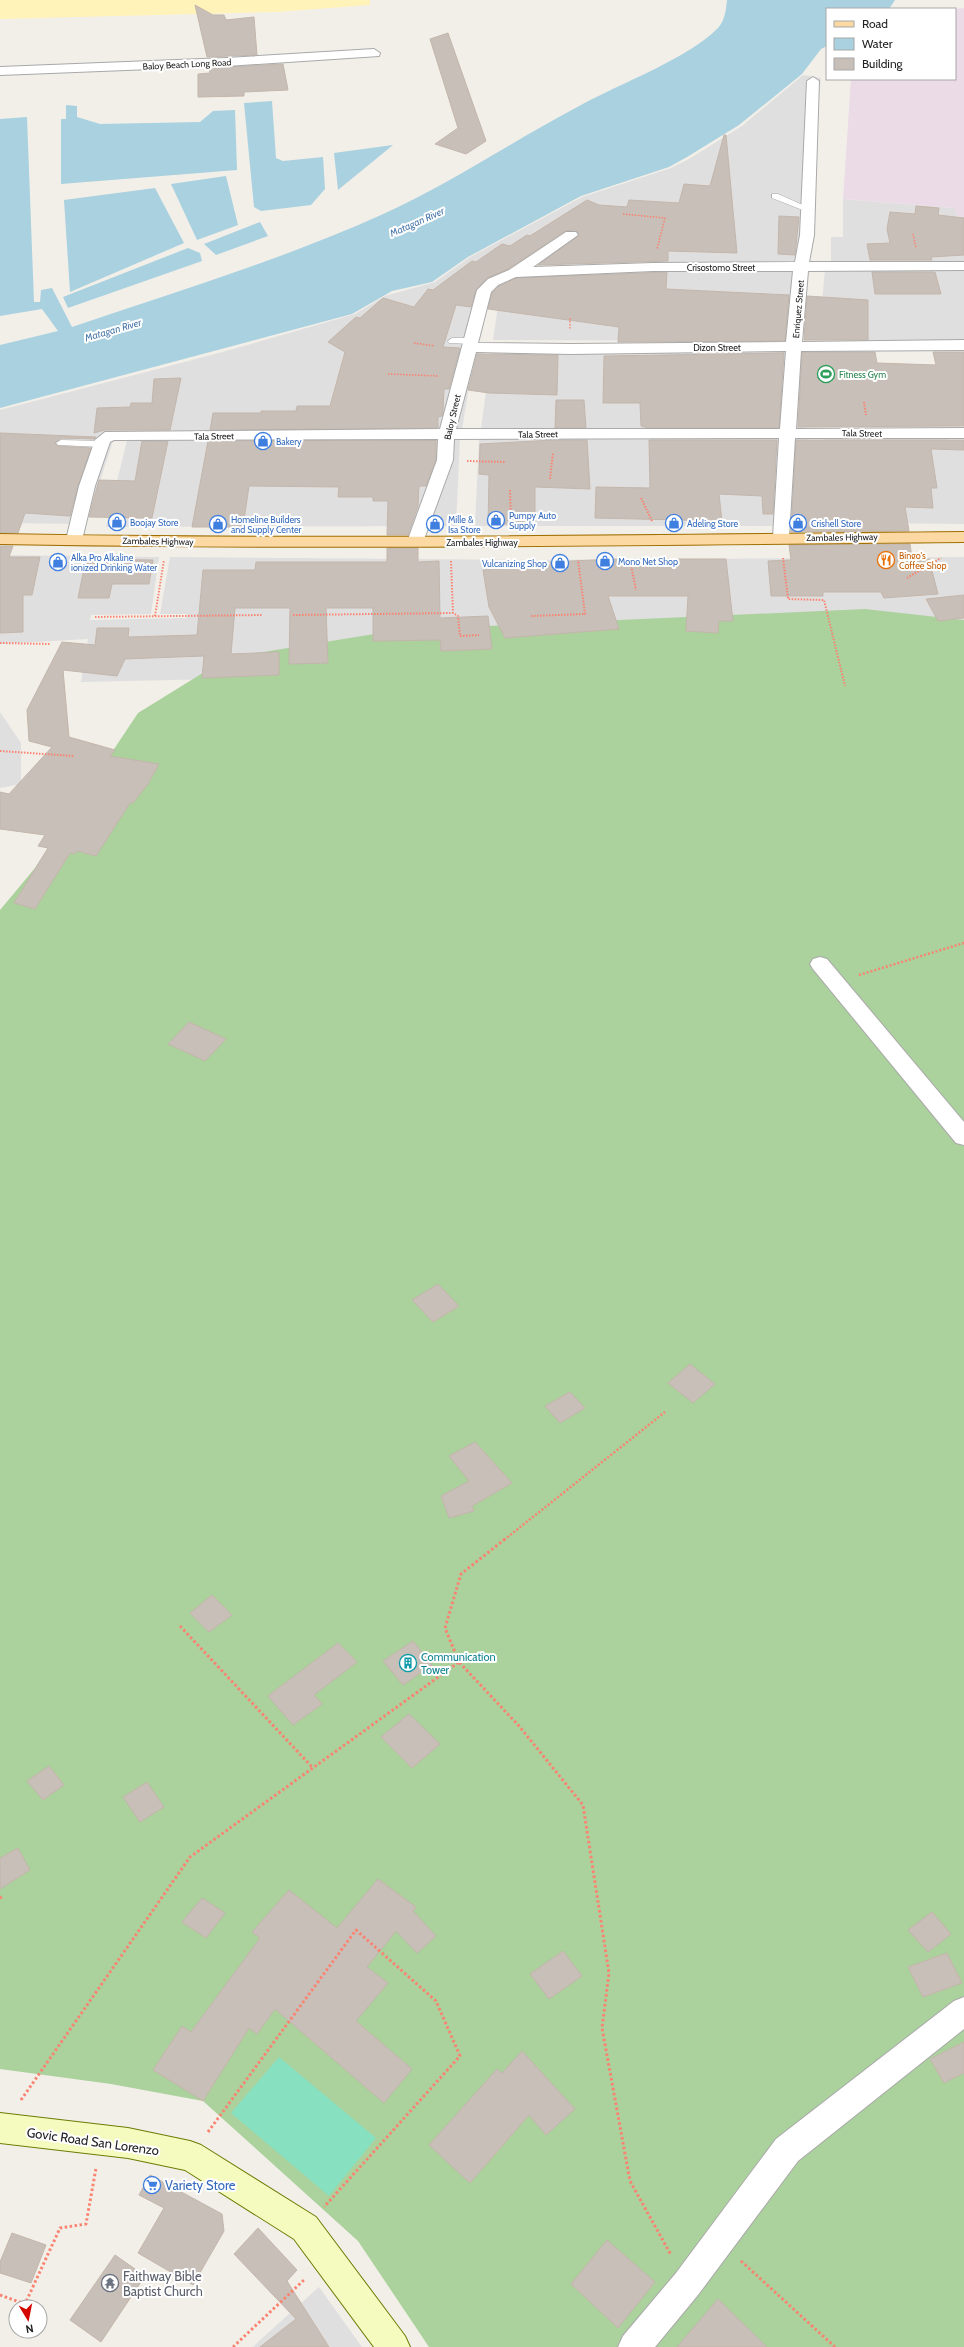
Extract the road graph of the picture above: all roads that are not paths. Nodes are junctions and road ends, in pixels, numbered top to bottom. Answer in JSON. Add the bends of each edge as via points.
{"nodes":[{"id":1,"x":374,"y":53,"type":"dead end"},
{"id":2,"x":0,"y":71,"type":"edge"},
{"id":3,"x":813,"y":81,"type":"dead end"},
{"id":4,"x":775,"y":196,"type":"dead end"},
{"id":5,"x":808,"y":209,"type":"junction"},
{"id":6,"x":571,"y":235,"type":"dead end"},
{"id":7,"x":964,"y":266,"type":"edge"},
{"id":8,"x":801,"y":267,"type":"junction"},
{"id":9,"x":513,"y":273,"type":"junction"},
{"id":10,"x":484,"y":290,"type":"joint"},
{"id":11,"x":452,"y":341,"type":"dead end"},
{"id":12,"x":471,"y":344,"type":"junction"},
{"id":13,"x":964,"y":346,"type":"edge"},
{"id":14,"x":795,"y":347,"type":"junction"},
{"id":15,"x":788,"y":432,"type":"junction"},
{"id":16,"x":964,"y":432,"type":"edge"},
{"id":17,"x":446,"y":436,"type":"junction"},
{"id":18,"x":106,"y":440,"type":"junction"},
{"id":19,"x":60,"y":443,"type":"dead end"},
{"id":20,"x":781,"y":537,"type":"junction"},
{"id":21,"x":964,"y":537,"type":"edge"},
{"id":22,"x":0,"y":538,"type":"edge"},
{"id":23,"x":74,"y":540,"type":"junction"},
{"id":24,"x":415,"y":542,"type":"junction"},
{"id":25,"x":820,"y":964,"type":"dead end"},
{"id":26,"x":964,"y":1137,"type":"edge"},
{"id":27,"x":964,"y":2011,"type":"edge"},
{"id":28,"x":1,"y":2128,"type":"edge"},
{"id":29,"x":394,"y":2347,"type":"edge"},
{"id":30,"x":634,"y":2347,"type":"edge"}],
"edges":[{"from":1,"to":2,"type":"street","name":"Baloy Beach Long Road"},
{"from":3,"to":5,"type":"street","name":"Enriquez Street"},
{"from":4,"to":5,"type":"lane"},
{"from":5,"to":8,"type":"street","name":"Enriquez Street"},
{"from":6,"to":9,"type":"street"},
{"from":7,"to":8,"type":"street","name":"Crisostomo Street"},
{"from":8,"to":9,"type":"street","name":"Crisostomo Street","via":[[653,267]]},
{"from":8,"to":14,"type":"street","name":"Enriquez Street"},
{"from":9,"to":10,"type":"street","name":"Crisostomo Street","via":[[493,282]]},
{"from":10,"to":12,"type":"street","name":"Baloy Street"},
{"from":11,"to":12,"type":"lane"},
{"from":12,"to":14,"type":"street","name":"Dizon Street"},
{"from":12,"to":17,"type":"street","name":"Baloy Street"},
{"from":13,"to":14,"type":"street","name":"Dizon Street"},
{"from":14,"to":15,"type":"street","name":"Enriquez Street","via":[[790,374]]},
{"from":15,"to":16,"type":"street","name":"Tala Street"},
{"from":15,"to":17,"type":"street","name":"Tala Street"},
{"from":15,"to":20,"type":"street","name":"Enriquez Street"},
{"from":17,"to":18,"type":"street","name":"Tala Street"},
{"from":17,"to":24,"type":"street","name":"Baloy Street","via":[[445,460]]},
{"from":18,"to":19,"type":"lane"},
{"from":18,"to":23,"type":"street","via":[[87,486]]},
{"from":20,"to":21,"type":"main road","name":"Zambales Highway"},
{"from":20,"to":24,"type":"main road","name":"Zambales Highway"},
{"from":22,"to":23,"type":"main road","name":"Zambales Highway"},
{"from":23,"to":24,"type":"main road","name":"Zambales Highway"},
{"from":25,"to":26,"type":"street"},
{"from":27,"to":30,"type":"street","via":[[787,2150],[687,2284]]},
{"from":28,"to":29,"type":"main road","name":"Govic Road San Lorenzo","via":[[128,2143],[190,2156],[305,2228]]}]}
